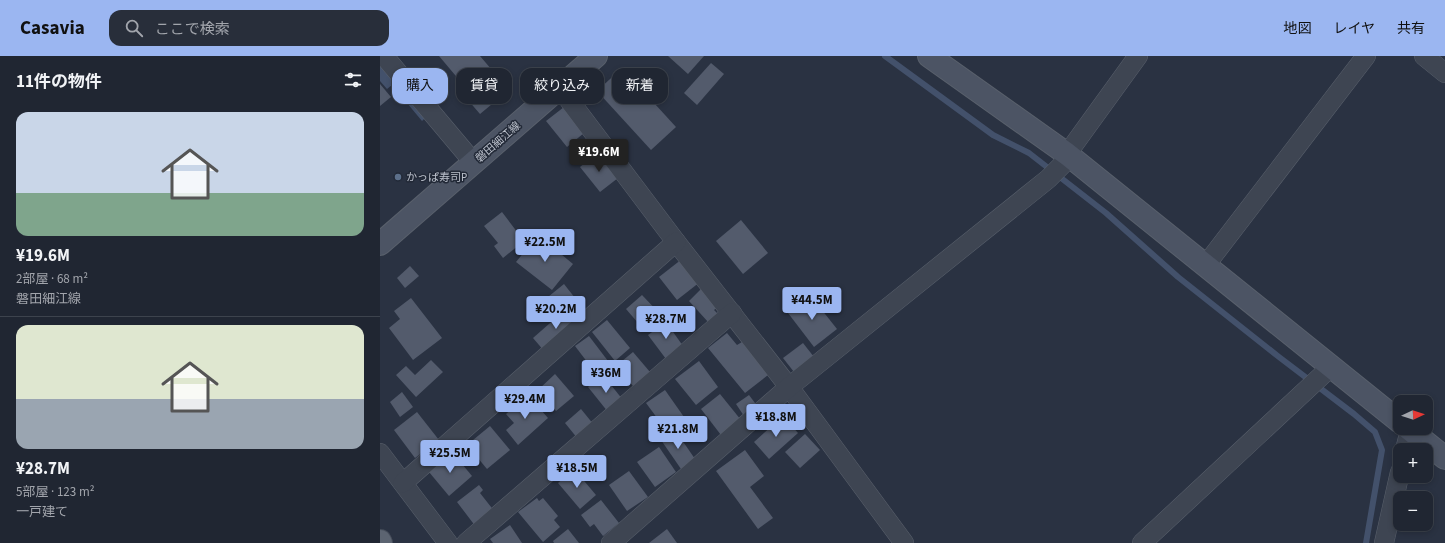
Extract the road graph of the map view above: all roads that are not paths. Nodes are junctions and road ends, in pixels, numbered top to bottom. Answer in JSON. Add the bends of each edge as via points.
{"nodes":[{"id":1,"x":384,"y":56,"type":"edge"},
{"id":2,"x":596,"y":56,"type":"edge"},
{"id":3,"x":929,"y":56,"type":"edge"},
{"id":4,"x":1138,"y":56,"type":"edge"},
{"id":5,"x":1366,"y":56,"type":"edge"},
{"id":6,"x":1424,"y":56,"type":"edge"},
{"id":7,"x":582,"y":68,"type":"edge"},
{"id":8,"x":1445,"y":73,"type":"edge"},
{"id":9,"x":542,"y":104,"type":"edge"},
{"id":10,"x":572,"y":104,"type":"edge"},
{"id":11,"x":1064,"y":159,"type":"junction"},
{"id":12,"x":474,"y":163,"type":"junction"},
{"id":13,"x":676,"y":242,"type":"junction"},
{"id":14,"x":380,"y":244,"type":"edge"},
{"id":15,"x":1205,"y":266,"type":"junction"},
{"id":16,"x":732,"y":314,"type":"junction"},
{"id":17,"x":1328,"y":370,"type":"junction"},
{"id":18,"x":789,"y":387,"type":"junction"},
{"id":19,"x":1393,"y":422,"type":"edge"},
{"id":20,"x":1410,"y":435,"type":"edge"},
{"id":21,"x":380,"y":453,"type":"edge"},
{"id":22,"x":1445,"y":458,"type":"edge"},
{"id":23,"x":403,"y":483,"type":"junction"},
{"id":24,"x":1398,"y":483,"type":"edge"},
{"id":25,"x":619,"y":540,"type":"edge"},
{"id":26,"x":448,"y":543,"type":"edge"},
{"id":27,"x":466,"y":543,"type":"edge"},
{"id":28,"x":904,"y":543,"type":"edge"},
{"id":29,"x":1142,"y":543,"type":"edge"},
{"id":30,"x":1384,"y":543,"type":"edge"}],
"edges":[{"from":1,"to":12,"type":"street"},
{"from":2,"to":7,"type":"street","name":"磐田細江線"},
{"from":3,"to":11,"type":"street"},
{"from":4,"to":11,"type":"street"},
{"from":5,"to":15,"type":"street"},
{"from":6,"to":8,"type":"street"},
{"from":9,"to":12,"type":"street","name":"磐田細江線"},
{"from":10,"to":13,"type":"street"},
{"from":11,"to":15,"type":"street"},
{"from":11,"to":18,"type":"street","via":[[1048,180]]},
{"from":12,"to":14,"type":"street","name":"磐田細江線"},
{"from":13,"to":16,"type":"street"},
{"from":13,"to":23,"type":"street"},
{"from":15,"to":17,"type":"street"},
{"from":16,"to":18,"type":"street"},
{"from":16,"to":27,"type":"street"},
{"from":17,"to":19,"type":"street"},
{"from":17,"to":29,"type":"street"},
{"from":18,"to":25,"type":"street"},
{"from":18,"to":28,"type":"street"},
{"from":20,"to":22,"type":"street"},
{"from":21,"to":23,"type":"street"},
{"from":23,"to":26,"type":"street"},
{"from":24,"to":30,"type":"street"}]}
